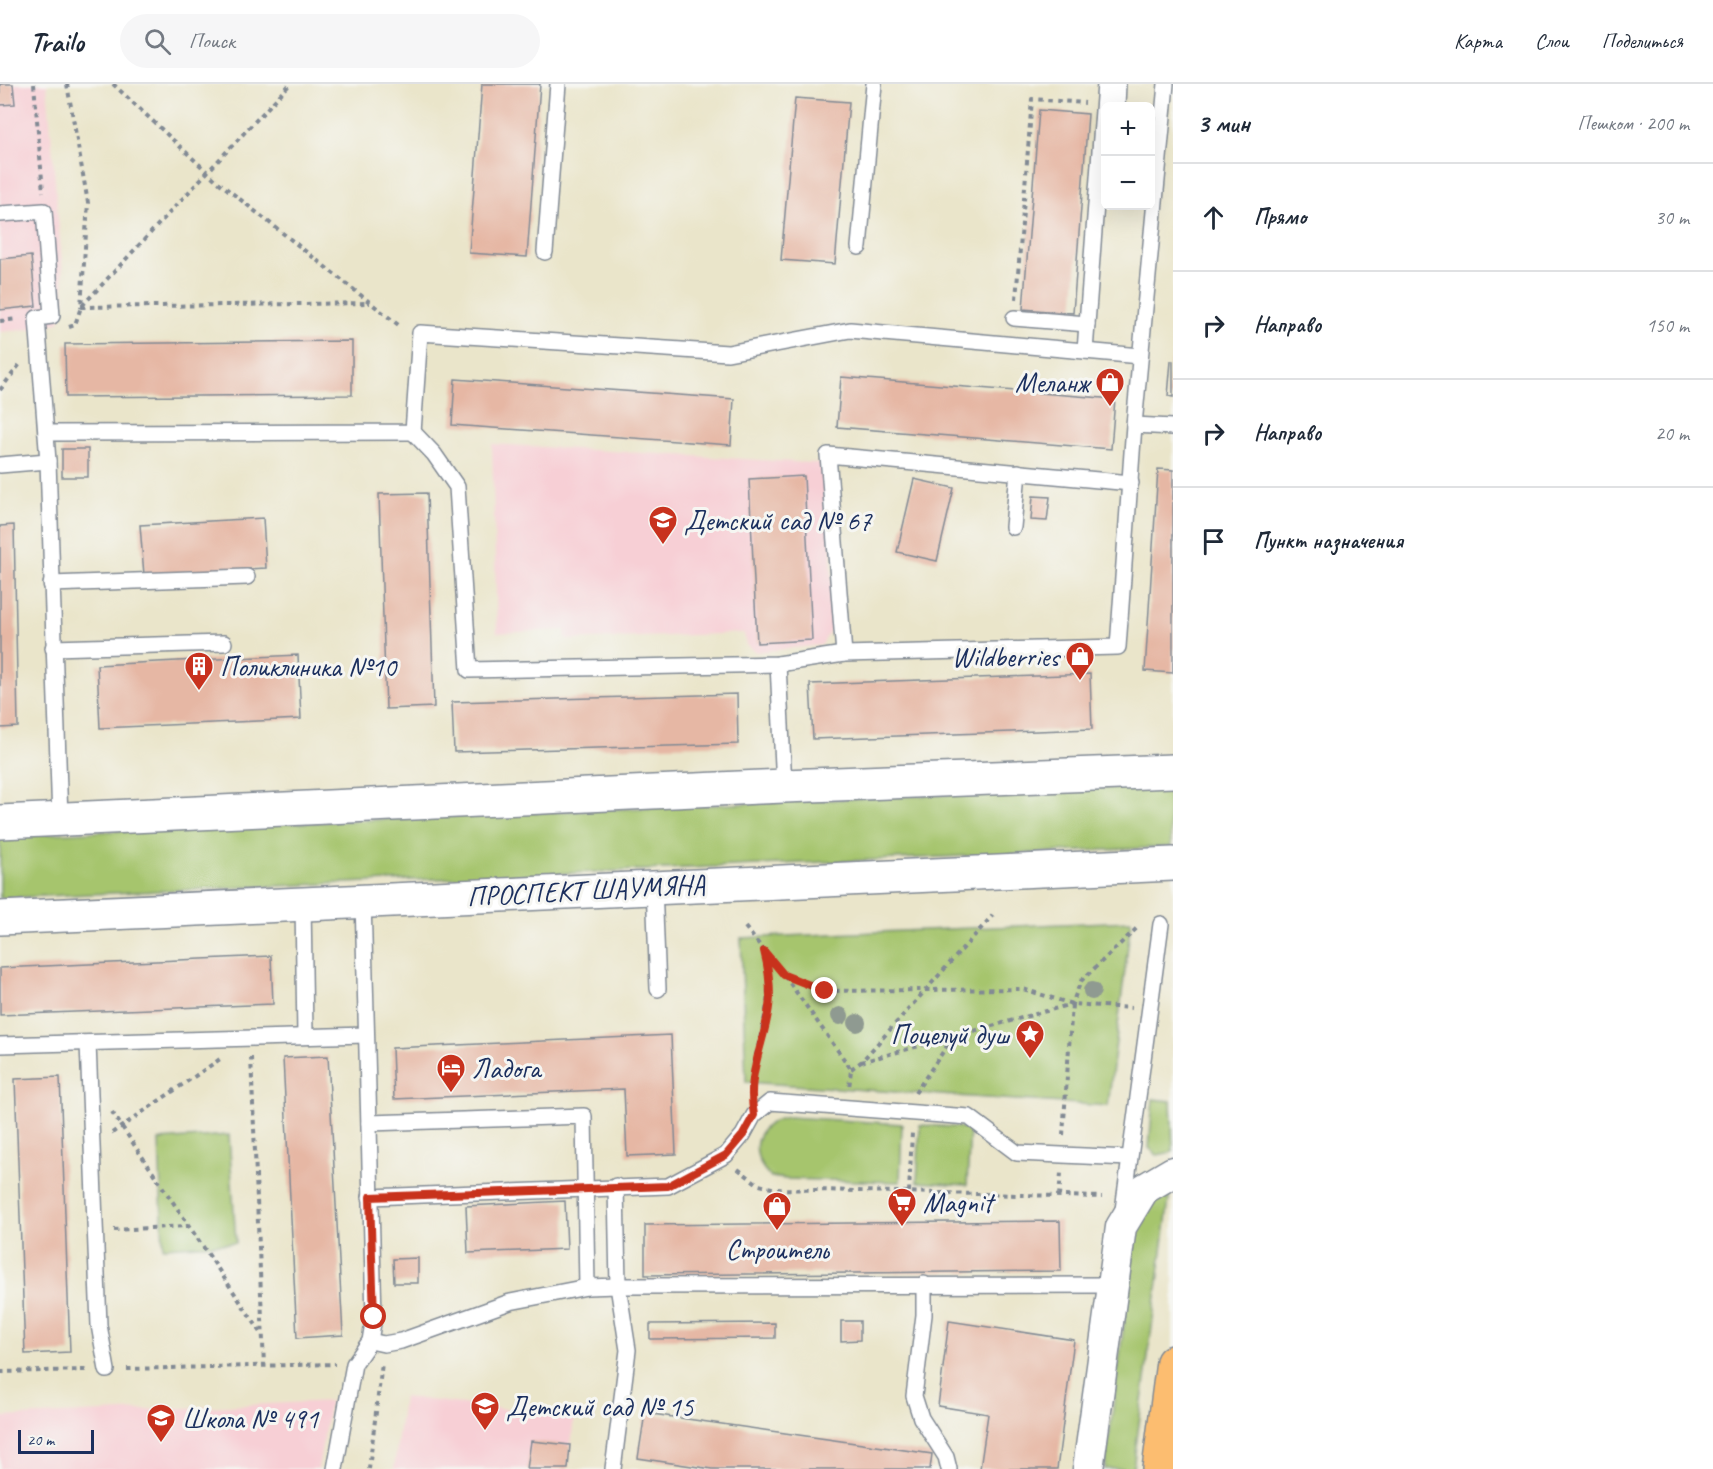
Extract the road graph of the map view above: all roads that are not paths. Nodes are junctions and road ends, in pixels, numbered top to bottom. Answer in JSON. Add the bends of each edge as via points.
{"nodes":[{"id":1,"x":558,"y":84,"type":"edge"},
{"id":2,"x":874,"y":84,"type":"edge"},
{"id":3,"x":1105,"y":84,"type":"edge"},
{"id":4,"x":1118,"y":84,"type":"edge"},
{"id":5,"x":1166,"y":84,"type":"edge"},
{"id":6,"x":1109,"y":102,"type":"edge"},
{"id":7,"x":1111,"y":102,"type":"edge"},
{"id":8,"x":1105,"y":156,"type":"edge"},
{"id":9,"x":0,"y":214,"type":"edge"},
{"id":10,"x":859,"y":247,"type":"dead end"},
{"id":11,"x":545,"y":252,"type":"dead end"},
{"id":12,"x":1014,"y":318,"type":"road end"},
{"id":13,"x":1087,"y":324,"type":"junction"},
{"id":14,"x":1085,"y":351,"type":"junction"},
{"id":15,"x":1140,"y":356,"type":"junction"},
{"id":16,"x":1134,"y":425,"type":"junction"},
{"id":17,"x":1173,"y":428,"type":"edge"},
{"id":18,"x":413,"y":432,"type":"junction"},
{"id":19,"x":46,"y":433,"type":"junction"},
{"id":20,"x":48,"y":461,"type":"junction"},
{"id":21,"x":0,"y":465,"type":"edge"},
{"id":22,"x":1018,"y":472,"type":"junction"},
{"id":23,"x":1131,"y":483,"type":"junction"},
{"id":24,"x":1013,"y":527,"type":"dead end"},
{"id":25,"x":247,"y":577,"type":"dead end"},
{"id":26,"x":51,"y":584,"type":"junction"},
{"id":27,"x":224,"y":643,"type":"dead end"},
{"id":28,"x":53,"y":648,"type":"junction"},
{"id":29,"x":844,"y":654,"type":"junction"},
{"id":30,"x":778,"y":664,"type":"junction"},
{"id":31,"x":1173,"y":771,"type":"edge"},
{"id":32,"x":784,"y":786,"type":"junction"},
{"id":33,"x":60,"y":820,"type":"junction"},
{"id":34,"x":0,"y":822,"type":"edge"},
{"id":35,"x":1173,"y":864,"type":"edge"},
{"id":36,"x":654,"y":886,"type":"junction"},
{"id":37,"x":363,"y":900,"type":"junction"},
{"id":38,"x":303,"y":903,"type":"junction"},
{"id":39,"x":0,"y":918,"type":"edge"},
{"id":40,"x":1161,"y":924,"type":"dead end"},
{"id":41,"x":658,"y":989,"type":"dead end"},
{"id":42,"x":366,"y":1035,"type":"junction"},
{"id":43,"x":305,"y":1036,"type":"junction"},
{"id":44,"x":88,"y":1043,"type":"junction"},
{"id":45,"x":0,"y":1045,"type":"edge"},
{"id":46,"x":369,"y":1123,"type":"junction"},
{"id":47,"x":1129,"y":1158,"type":"junction"},
{"id":48,"x":1173,"y":1172,"type":"edge"},
{"id":49,"x":616,"y":1186,"type":"junction"},
{"id":50,"x":586,"y":1188,"type":"junction"},
{"id":51,"x":370,"y":1197,"type":"junction"},
{"id":52,"x":1121,"y":1227,"type":"junction"},
{"id":53,"x":924,"y":1284,"type":"junction"},
{"id":54,"x":1113,"y":1285,"type":"junction"},
{"id":55,"x":618,"y":1286,"type":"junction"},
{"id":56,"x":587,"y":1287,"type":"junction"},
{"id":57,"x":377,"y":1342,"type":"junction"},
{"id":58,"x":1173,"y":1362,"type":"edge"},
{"id":59,"x":107,"y":1370,"type":"road end"},
{"id":60,"x":335,"y":1469,"type":"edge"},
{"id":61,"x":613,"y":1469,"type":"edge"},
{"id":62,"x":949,"y":1469,"type":"edge"},
{"id":63,"x":1088,"y":1469,"type":"edge"},
{"id":64,"x":1159,"y":1469,"type":"edge"}],
"edges":[{"from":1,"to":11,"type":"lane"},
{"from":2,"to":10,"type":"lane"},
{"from":3,"to":6,"type":"lane"},
{"from":4,"to":7,"type":"lane"},
{"from":5,"to":15,"type":"lane"},
{"from":8,"to":13,"type":"lane"},
{"from":9,"to":19,"type":"lane","via":[[44,211],[52,316],[37,318]]},
{"from":12,"to":13,"type":"lane"},
{"from":13,"to":14,"type":"lane"},
{"from":14,"to":15,"type":"lane"},
{"from":14,"to":18,"type":"lane","via":[[850,330],[728,353],[420,333]]},
{"from":15,"to":16,"type":"lane"},
{"from":16,"to":17,"type":"lane"},
{"from":16,"to":23,"type":"lane"},
{"from":18,"to":19,"type":"lane"},
{"from":18,"to":30,"type":"lane","via":[[457,487],[469,670]]},
{"from":19,"to":20,"type":"lane"},
{"from":20,"to":21,"type":"lane"},
{"from":20,"to":26,"type":"lane"},
{"from":22,"to":23,"type":"lane"},
{"from":22,"to":24,"type":"lane"},
{"from":22,"to":29,"type":"lane","via":[[828,455]]},
{"from":23,"to":29,"type":"lane","via":[[1118,647]]},
{"from":25,"to":26,"type":"lane"},
{"from":26,"to":28,"type":"lane"},
{"from":27,"to":28,"type":"lane"},
{"from":28,"to":33,"type":"lane"},
{"from":29,"to":30,"type":"lane"},
{"from":30,"to":32,"type":"lane"},
{"from":31,"to":32,"type":"street"},
{"from":32,"to":33,"type":"street"},
{"from":33,"to":34,"type":"street"},
{"from":35,"to":36,"type":"street","name":"ПРОСПЕКТ ШАУМЯНА"},
{"from":36,"to":37,"type":"street","name":"ПРОСПЕКТ ШАУМЯНА"},
{"from":36,"to":41,"type":"lane"},
{"from":37,"to":38,"type":"street","name":"ПРОСПЕКТ ШАУМЯНА"},
{"from":37,"to":42,"type":"lane"},
{"from":38,"to":39,"type":"street","name":"ПРОСПЕКТ ШАУМЯНА"},
{"from":38,"to":43,"type":"lane"},
{"from":40,"to":47,"type":"lane"},
{"from":42,"to":43,"type":"lane"},
{"from":42,"to":46,"type":"lane"},
{"from":43,"to":44,"type":"lane"},
{"from":44,"to":45,"type":"lane"},
{"from":44,"to":59,"type":"lane","via":[[99,1325]]},
{"from":46,"to":50,"type":"lane","via":[[584,1116]]},
{"from":46,"to":51,"type":"lane"},
{"from":47,"to":49,"type":"lane","via":[[1017,1153],[969,1117],[770,1102],[754,1115],[726,1155],[668,1186]]},
{"from":47,"to":52,"type":"lane"},
{"from":48,"to":52,"type":"street","via":[[1144,1189]]},
{"from":49,"to":50,"type":"lane"},
{"from":49,"to":55,"type":"lane"},
{"from":50,"to":51,"type":"lane"},
{"from":50,"to":56,"type":"lane"},
{"from":51,"to":57,"type":"lane"},
{"from":52,"to":54,"type":"street"},
{"from":53,"to":54,"type":"lane"},
{"from":53,"to":55,"type":"lane"},
{"from":53,"to":62,"type":"lane","via":[[914,1396],[921,1418],[946,1457]]},
{"from":54,"to":63,"type":"street"},
{"from":55,"to":56,"type":"lane"},
{"from":55,"to":61,"type":"lane","via":[[628,1350]]},
{"from":56,"to":57,"type":"lane","via":[[510,1302],[401,1341]]},
{"from":57,"to":60,"type":"lane","via":[[354,1364]]},
{"from":58,"to":64,"type":"main road"}]}
